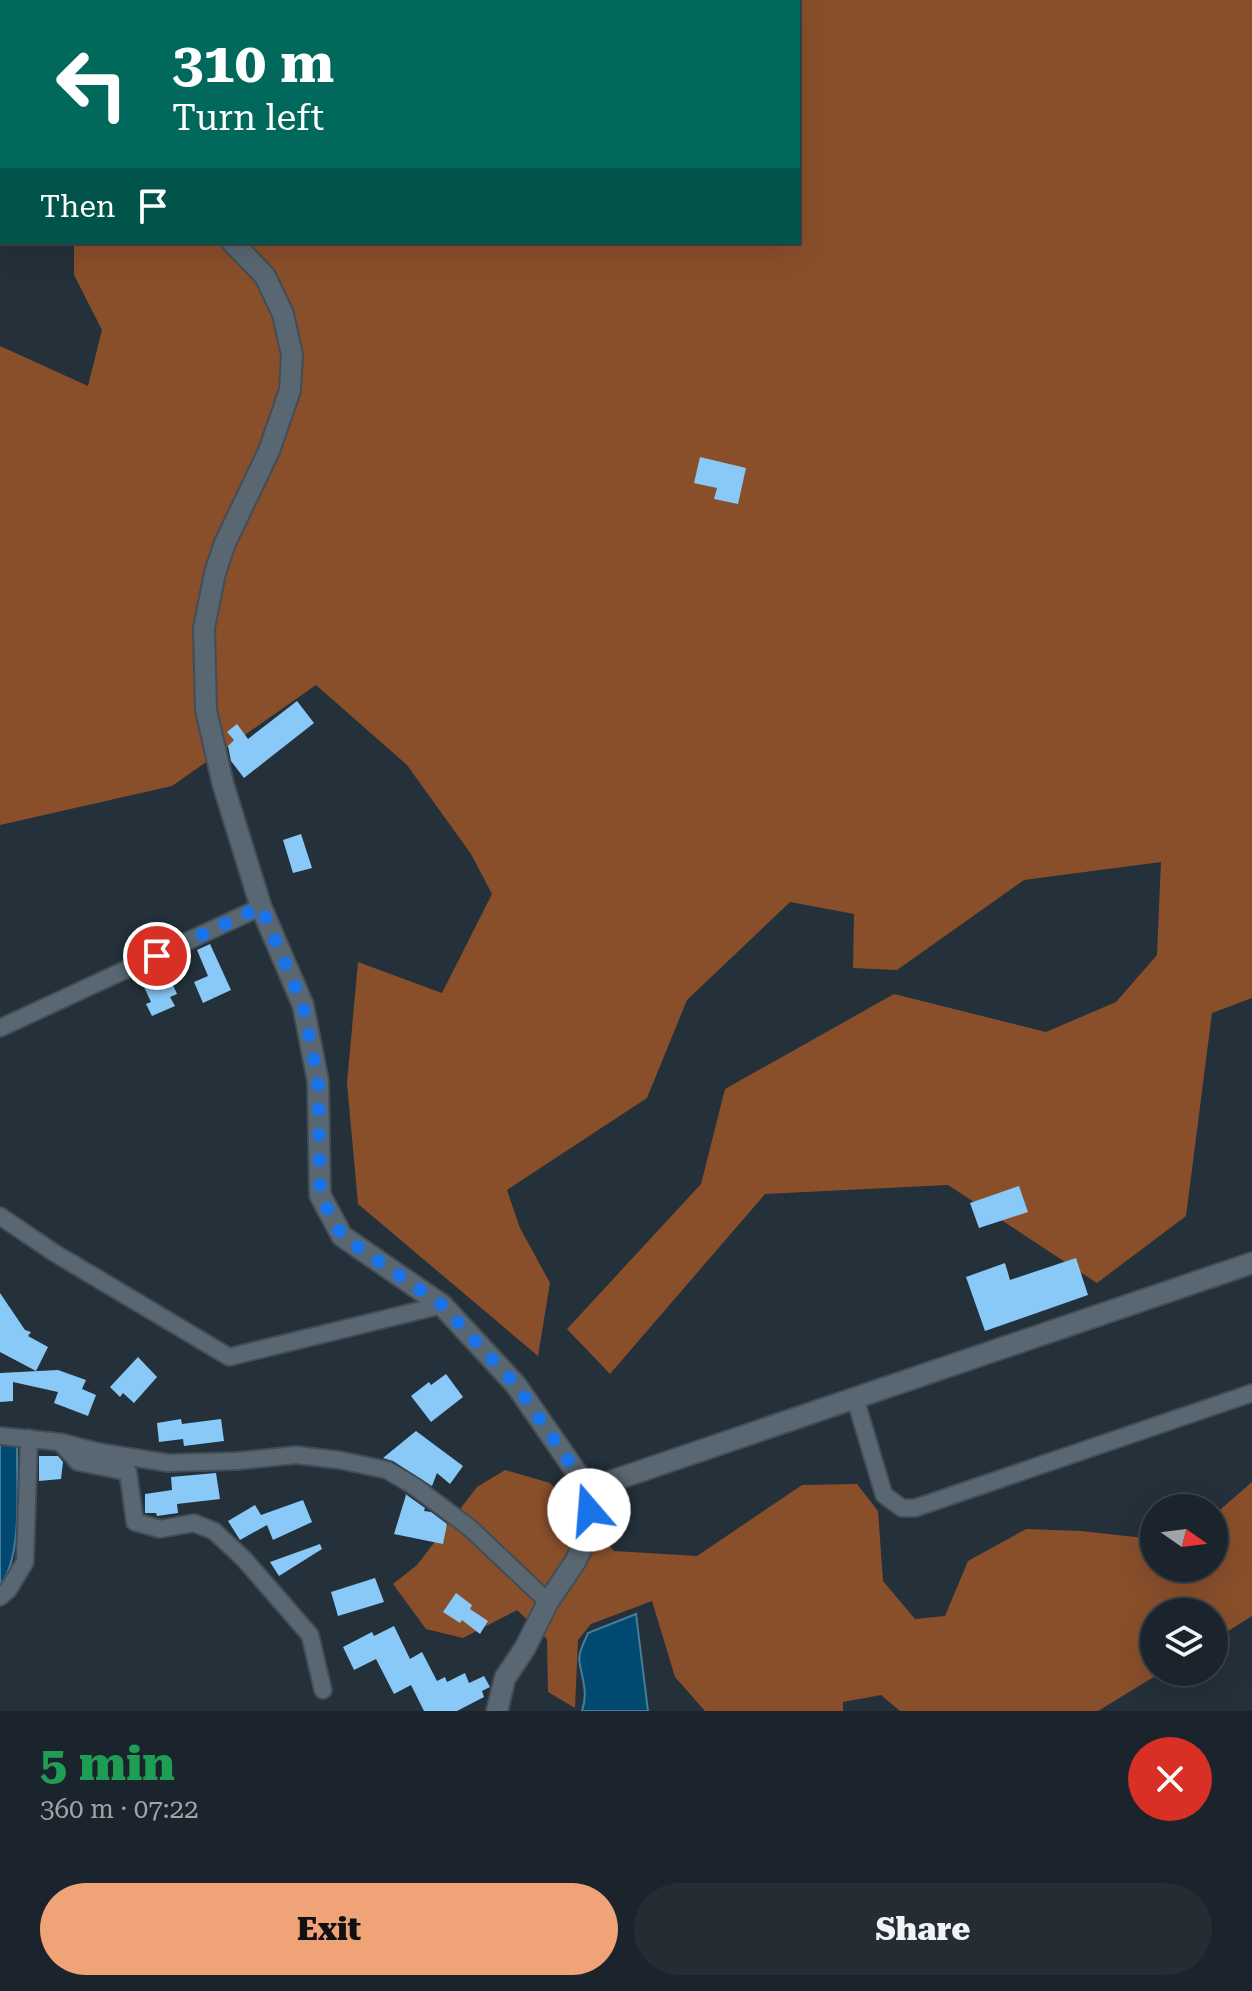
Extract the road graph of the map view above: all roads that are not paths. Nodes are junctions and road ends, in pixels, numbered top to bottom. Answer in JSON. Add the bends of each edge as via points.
{"nodes":[{"id":1,"x":234,"y":244,"type":"edge"},
{"id":2,"x":261,"y":907,"type":"junction"},
{"id":3,"x":0,"y":1028,"type":"edge"},
{"id":4,"x":0,"y":1216,"type":"edge"},
{"id":5,"x":1252,"y":1263,"type":"edge"},
{"id":6,"x":442,"y":1305,"type":"junction"},
{"id":7,"x":1252,"y":1393,"type":"edge"},
{"id":8,"x":855,"y":1398,"type":"junction"},
{"id":9,"x":0,"y":1436,"type":"edge"},
{"id":10,"x":29,"y":1438,"type":"junction"},
{"id":11,"x":60,"y":1442,"type":"junction"},
{"id":12,"x":588,"y":1489,"type":"junction"},
{"id":13,"x":0,"y":1597,"type":"edge"},
{"id":14,"x":548,"y":1602,"type":"junction"},
{"id":15,"x":323,"y":1690,"type":"dead end"},
{"id":16,"x":497,"y":1711,"type":"edge"}],
"edges":[{"from":1,"to":2,"type":"street","via":[[265,276],[283,314],[292,355],[290,390],[269,451],[225,543],[204,628],[206,710]]},
{"from":2,"to":3,"type":"street"},
{"from":2,"to":6,"type":"street","via":[[303,1005],[318,1081],[320,1195],[342,1236]]},
{"from":4,"to":6,"type":"street","via":[[229,1357]]},
{"from":5,"to":8,"type":"street"},
{"from":6,"to":12,"type":"street","via":[[516,1385]]},
{"from":7,"to":8,"type":"street","via":[[915,1508],[902,1508],[884,1495]]},
{"from":8,"to":12,"type":"street"},
{"from":9,"to":10,"type":"street"},
{"from":10,"to":11,"type":"street"},
{"from":10,"to":13,"type":"street","via":[[25,1562]]},
{"from":11,"to":14,"type":"street","via":[[168,1463],[296,1455],[387,1470],[470,1528]]},
{"from":11,"to":15,"type":"street","via":[[78,1462],[128,1472],[135,1522],[160,1529],[194,1523],[214,1531],[244,1559],[310,1635]]},
{"from":12,"to":14,"type":"street","via":[[591,1529]]},
{"from":14,"to":16,"type":"street","via":[[505,1678]]}]}
